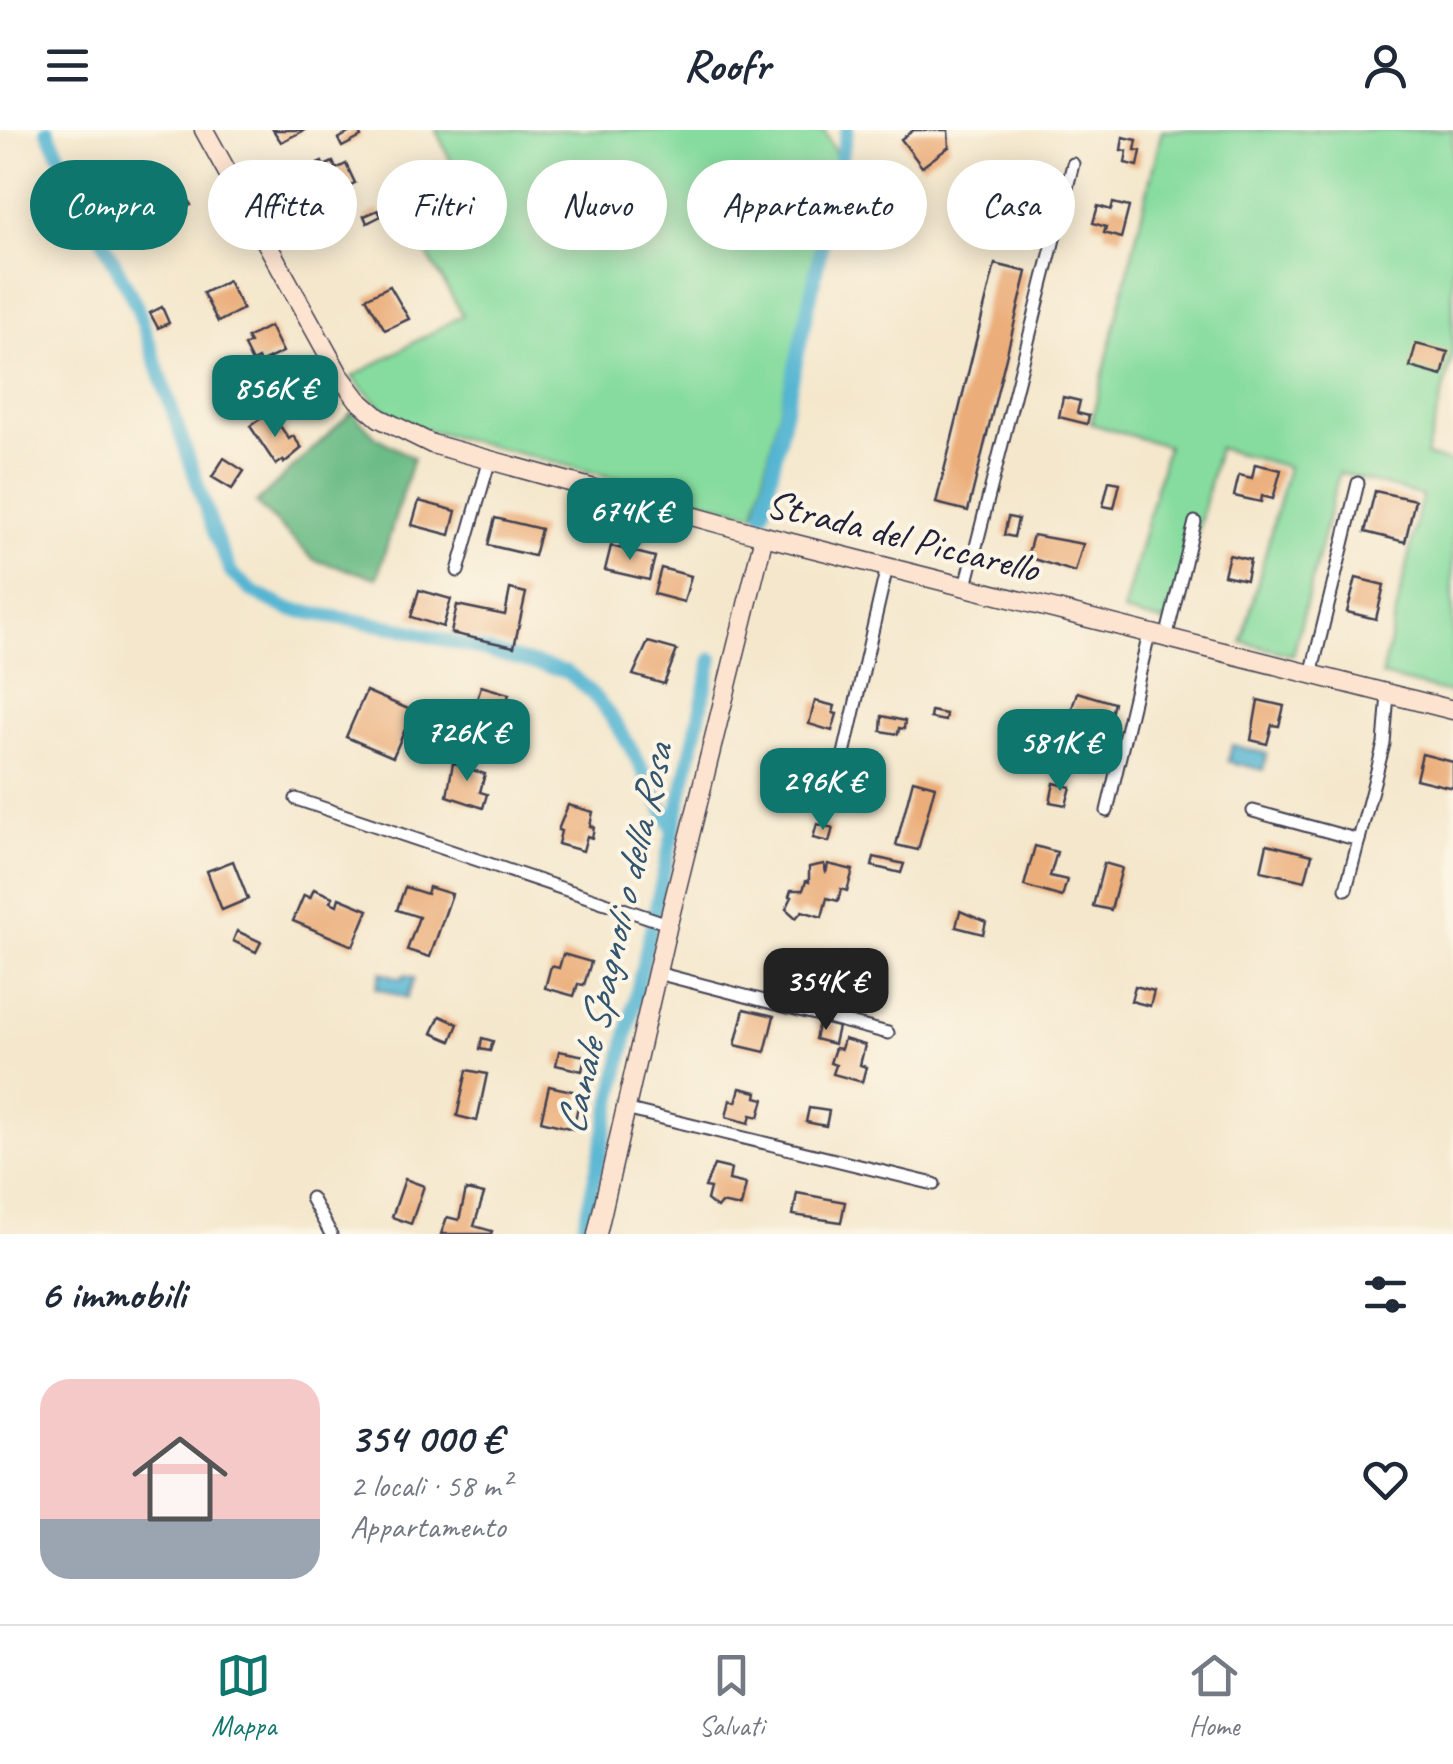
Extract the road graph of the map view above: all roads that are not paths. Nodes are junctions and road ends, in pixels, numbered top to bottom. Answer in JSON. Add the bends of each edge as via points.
{"nodes":[{"id":1,"x":204,"y":130,"type":"edge"},
{"id":2,"x":1051,"y":250,"type":"edge"},
{"id":3,"x":490,"y":460,"type":"junction"},
{"id":4,"x":1358,"y":483,"type":"dead end"},
{"id":5,"x":1195,"y":522,"type":"dead end"},
{"id":6,"x":764,"y":536,"type":"junction"},
{"id":7,"x":886,"y":567,"type":"junction"},
{"id":8,"x":458,"y":570,"type":"dead end"},
{"id":9,"x":966,"y":586,"type":"junction"},
{"id":10,"x":1158,"y":636,"type":"junction"},
{"id":11,"x":1311,"y":674,"type":"junction"},
{"id":12,"x":1388,"y":694,"type":"junction"},
{"id":13,"x":1453,"y":710,"type":"edge"},
{"id":14,"x":835,"y":793,"type":"dead end"},
{"id":15,"x":296,"y":798,"type":"dead end"},
{"id":16,"x":1107,"y":811,"type":"dead end"},
{"id":17,"x":1252,"y":811,"type":"dead end"},
{"id":18,"x":1359,"y":840,"type":"junction"},
{"id":19,"x":1346,"y":889,"type":"dead end"},
{"id":20,"x":668,"y":924,"type":"junction"},
{"id":21,"x":657,"y":973,"type":"junction"},
{"id":22,"x":888,"y":1033,"type":"dead end"},
{"id":23,"x":626,"y":1109,"type":"junction"},
{"id":24,"x":934,"y":1184,"type":"dead end"},
{"id":25,"x":311,"y":1198,"type":"dead end"},
{"id":26,"x":331,"y":1234,"type":"edge"},
{"id":27,"x":597,"y":1234,"type":"edge"}],
"edges":[{"from":1,"to":3,"type":"street","name":"Strada del Piccarello","via":[[358,400],[406,434]]},
{"from":2,"to":9,"type":"street"},
{"from":3,"to":6,"type":"street","name":"Strada del Piccarello"},
{"from":3,"to":8,"type":"street"},
{"from":4,"to":11,"type":"street"},
{"from":5,"to":10,"type":"street"},
{"from":6,"to":7,"type":"street","name":"Strada del Piccarello"},
{"from":6,"to":20,"type":"street"},
{"from":7,"to":9,"type":"street","name":"Strada del Piccarello"},
{"from":7,"to":14,"type":"street"},
{"from":9,"to":10,"type":"street","name":"Strada del Piccarello"},
{"from":10,"to":11,"type":"street","name":"Strada del Piccarello"},
{"from":10,"to":16,"type":"street"},
{"from":11,"to":12,"type":"street","name":"Strada del Piccarello"},
{"from":12,"to":13,"type":"street","name":"Strada del Piccarello"},
{"from":12,"to":18,"type":"street","via":[[1384,744]]},
{"from":15,"to":20,"type":"street"},
{"from":17,"to":18,"type":"street"},
{"from":18,"to":19,"type":"street"},
{"from":20,"to":21,"type":"street"},
{"from":21,"to":22,"type":"street"},
{"from":21,"to":23,"type":"street"},
{"from":23,"to":24,"type":"street"},
{"from":23,"to":27,"type":"street"},
{"from":25,"to":26,"type":"street"}]}
